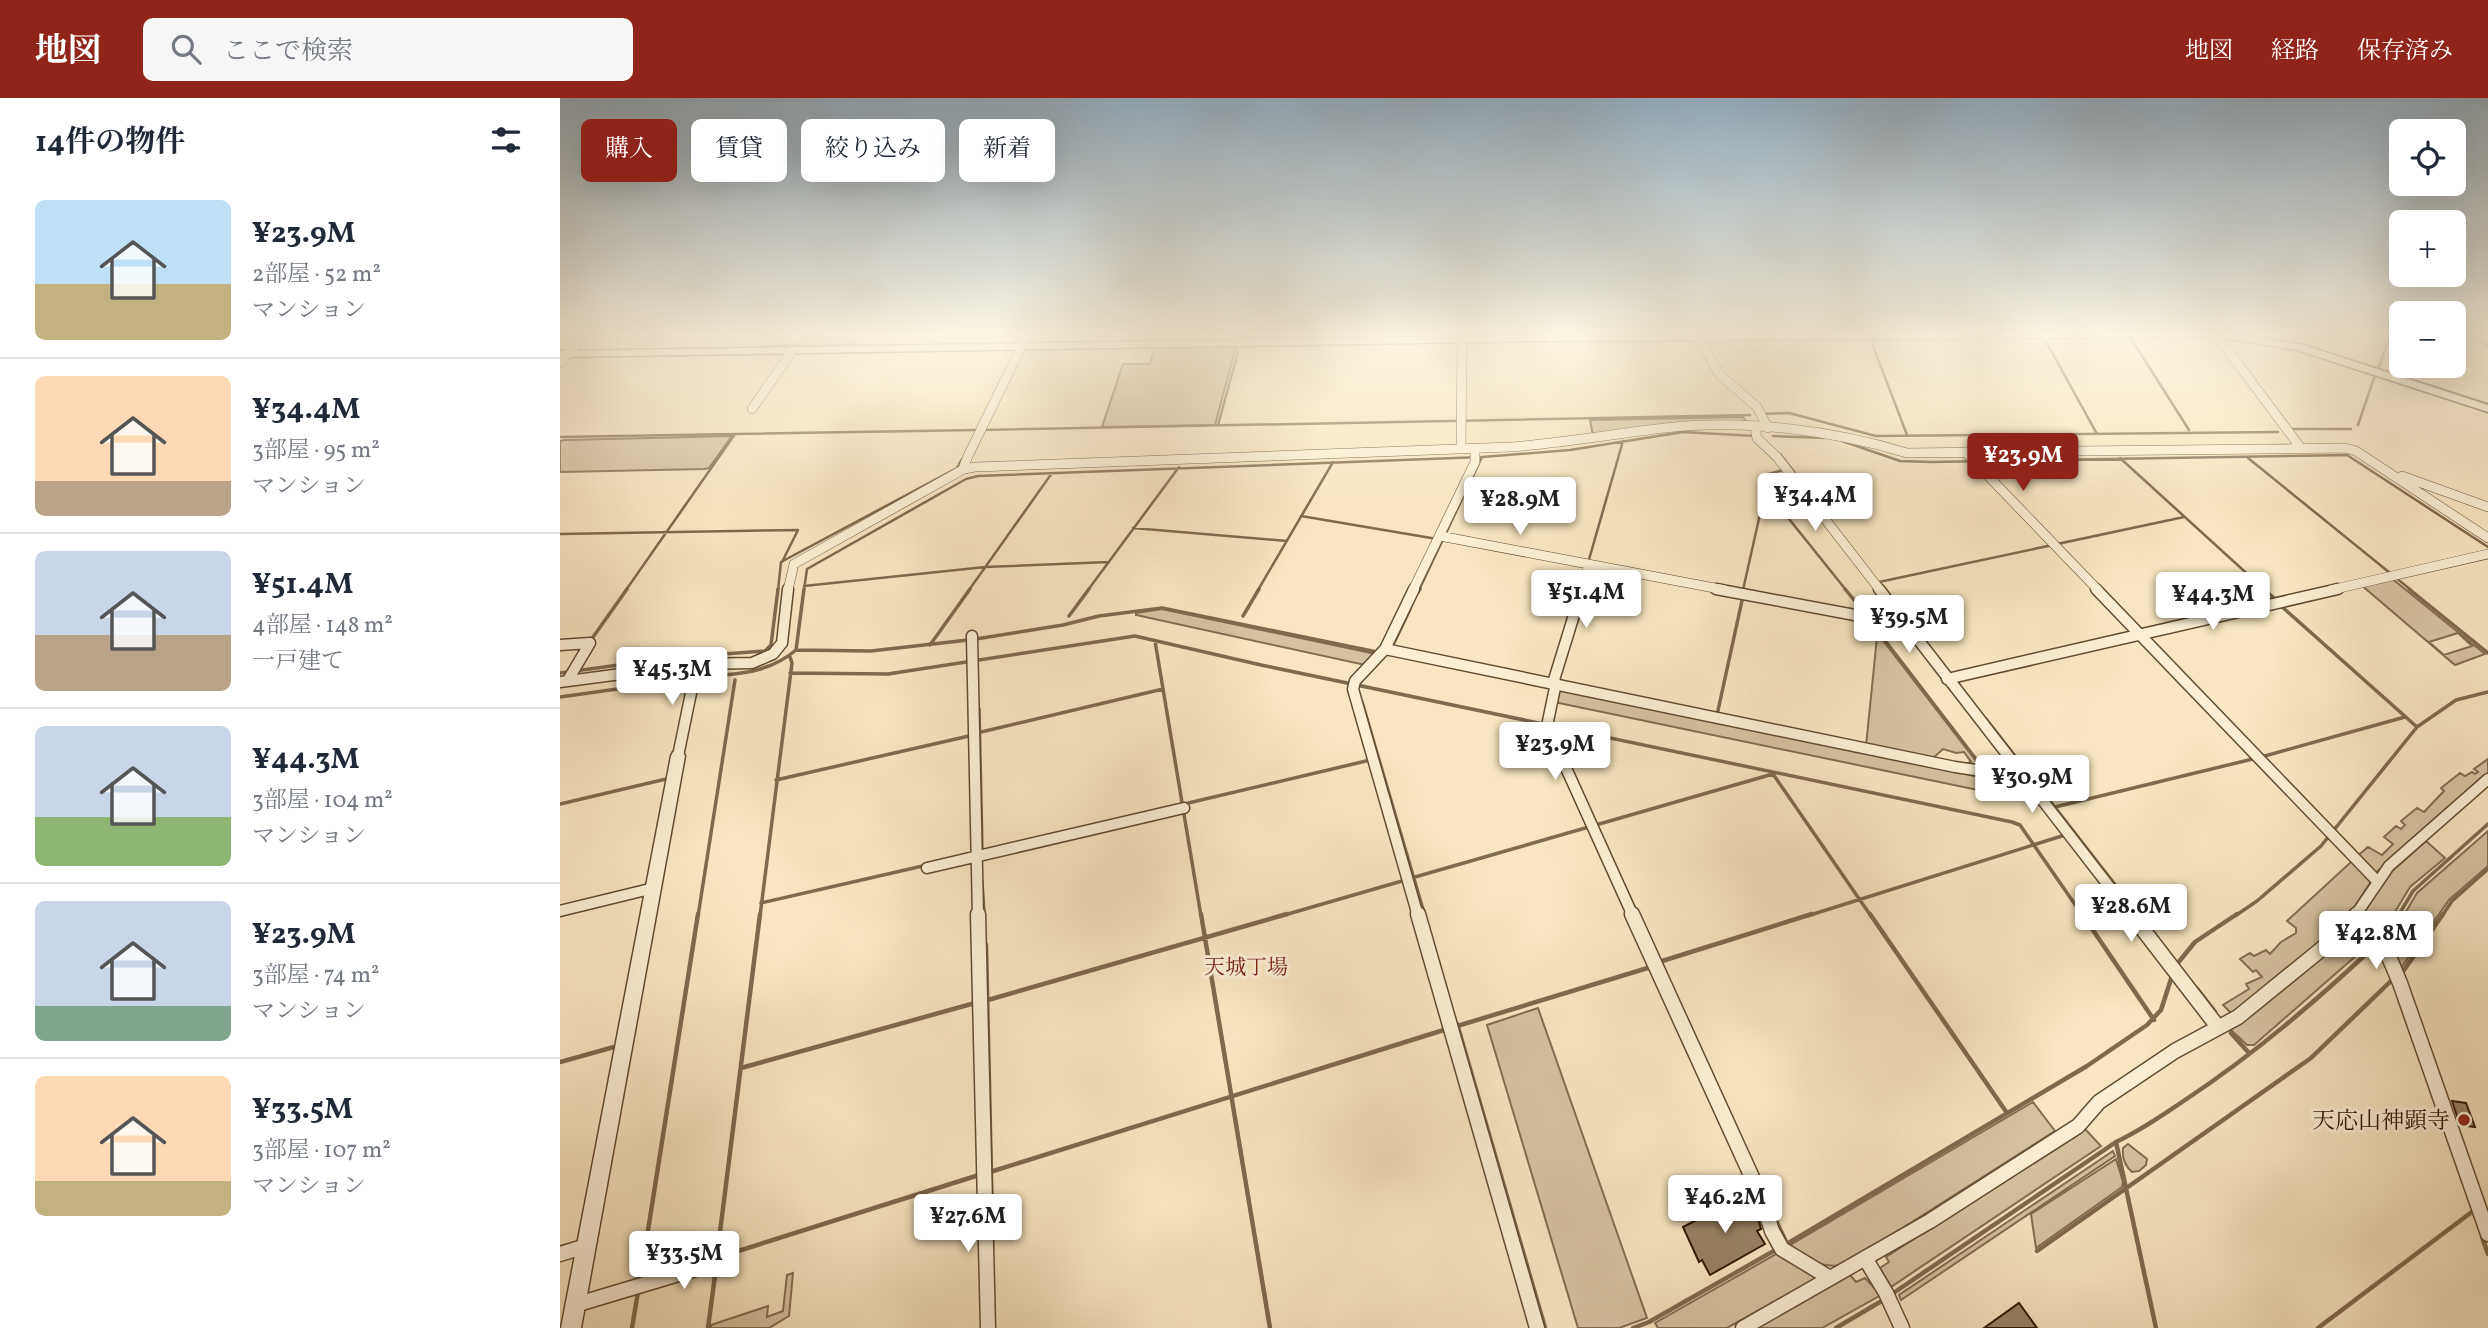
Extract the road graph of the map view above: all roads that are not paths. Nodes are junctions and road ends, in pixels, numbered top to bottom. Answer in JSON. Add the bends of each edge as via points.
{"nodes":[{"id":1,"x":765,"y":390,"type":"edge"},
{"id":2,"x":1000,"y":390,"type":"edge"},
{"id":3,"x":1461,"y":390,"type":"edge"},
{"id":4,"x":1736,"y":390,"type":"edge"},
{"id":5,"x":2258,"y":390,"type":"edge"},
{"id":6,"x":2431,"y":390,"type":"edge"},
{"id":7,"x":752,"y":409,"type":"dead end"},
{"id":8,"x":2488,"y":409,"type":"edge"},
{"id":9,"x":1768,"y":428,"type":"junction"},
{"id":10,"x":1756,"y":433,"type":"junction"},
{"id":11,"x":2300,"y":447,"type":"junction"},
{"id":12,"x":1461,"y":449,"type":"junction"},
{"id":13,"x":1476,"y":454,"type":"junction"},
{"id":14,"x":1970,"y":458,"type":"junction"},
{"id":15,"x":966,"y":469,"type":"junction"},
{"id":16,"x":2389,"y":473,"type":"junction"},
{"id":17,"x":2488,"y":507,"type":"edge"},
{"id":18,"x":1441,"y":538,"type":"junction"},
{"id":19,"x":2488,"y":538,"type":"edge"},
{"id":20,"x":2488,"y":554,"type":"edge"},
{"id":21,"x":1588,"y":566,"type":"junction"},
{"id":22,"x":1894,"y":610,"type":"junction"},
{"id":23,"x":2138,"y":632,"type":"junction"},
{"id":24,"x":972,"y":638,"type":"dead end"},
{"id":25,"x":560,"y":645,"type":"edge"},
{"id":26,"x":1386,"y":651,"type":"junction"},
{"id":27,"x":697,"y":664,"type":"junction"},
{"id":28,"x":569,"y":675,"type":"edge"},
{"id":29,"x":1952,"y":678,"type":"junction"},
{"id":30,"x":1555,"y":685,"type":"junction"},
{"id":31,"x":678,"y":756,"type":"joint"},
{"id":32,"x":2022,"y":777,"type":"junction"},
{"id":33,"x":2488,"y":779,"type":"edge"},
{"id":34,"x":1183,"y":808,"type":"dead end"},
{"id":35,"x":977,"y":857,"type":"junction"},
{"id":36,"x":927,"y":868,"type":"dead end"},
{"id":37,"x":2377,"y":881,"type":"junction"},
{"id":38,"x":653,"y":888,"type":"junction"},
{"id":39,"x":560,"y":911,"type":"edge"},
{"id":40,"x":2356,"y":915,"type":"junction"},
{"id":41,"x":2218,"y":1027,"type":"junction"},
{"id":42,"x":2488,"y":1234,"type":"edge"},
{"id":43,"x":586,"y":1246,"type":"junction"},
{"id":44,"x":560,"y":1254,"type":"edge"},
{"id":45,"x":1865,"y":1258,"type":"junction"},
{"id":46,"x":715,"y":1263,"type":"dead end"},
{"id":47,"x":1830,"y":1278,"type":"junction"},
{"id":48,"x":575,"y":1305,"type":"junction"},
{"id":49,"x":571,"y":1328,"type":"edge"},
{"id":50,"x":988,"y":1328,"type":"edge"},
{"id":51,"x":1537,"y":1328,"type":"edge"},
{"id":52,"x":1743,"y":1328,"type":"edge"},
{"id":53,"x":1902,"y":1328,"type":"edge"}],
"edges":[{"from":1,"to":7,"type":"street"},
{"from":2,"to":15,"type":"street"},
{"from":3,"to":12,"type":"street"},
{"from":4,"to":9,"type":"street","via":[[1764,414]]},
{"from":5,"to":11,"type":"street"},
{"from":6,"to":8,"type":"street"},
{"from":9,"to":10,"type":"street"},
{"from":9,"to":14,"type":"street","via":[[1840,434],[1901,453]]},
{"from":10,"to":13,"type":"street","via":[[1679,426]]},
{"from":10,"to":22,"type":"street"},
{"from":11,"to":14,"type":"street"},
{"from":11,"to":16,"type":"street","via":[[2351,449]]},
{"from":12,"to":13,"type":"street"},
{"from":12,"to":15,"type":"street"},
{"from":13,"to":18,"type":"street"},
{"from":14,"to":23,"type":"street"},
{"from":15,"to":27,"type":"street","via":[[794,564],[782,643],[773,654],[752,663]]},
{"from":16,"to":17,"type":"street"},
{"from":16,"to":19,"type":"street"},
{"from":18,"to":21,"type":"street"},
{"from":18,"to":26,"type":"street"},
{"from":20,"to":23,"type":"street"},
{"from":21,"to":22,"type":"street","via":[[1866,616]]},
{"from":21,"to":30,"type":"street"},
{"from":22,"to":29,"type":"street"},
{"from":23,"to":29,"type":"street"},
{"from":23,"to":37,"type":"street"},
{"from":24,"to":35,"type":"street"},
{"from":25,"to":28,"type":"street","via":[[590,643]]},
{"from":26,"to":30,"type":"street"},
{"from":26,"to":51,"type":"street","via":[[1354,684]]},
{"from":27,"to":28,"type":"street"},
{"from":27,"to":31,"type":"street"},
{"from":29,"to":32,"type":"street"},
{"from":30,"to":32,"type":"street"},
{"from":30,"to":47,"type":"street","via":[[1547,724],[1781,1247]]},
{"from":31,"to":38,"type":"street"},
{"from":32,"to":41,"type":"street"},
{"from":33,"to":37,"type":"street"},
{"from":34,"to":35,"type":"street"},
{"from":35,"to":36,"type":"street"},
{"from":35,"to":50,"type":"street"},
{"from":37,"to":40,"type":"street"},
{"from":38,"to":39,"type":"street"},
{"from":38,"to":43,"type":"street"},
{"from":40,"to":41,"type":"street","via":[[2340,934],[2264,997]]},
{"from":40,"to":42,"type":"street","via":[[2380,941],[2400,983]]},
{"from":41,"to":45,"type":"street","via":[[2099,1102],[2078,1126]]},
{"from":43,"to":44,"type":"street"},
{"from":43,"to":48,"type":"street"},
{"from":45,"to":47,"type":"street"},
{"from":45,"to":53,"type":"street"},
{"from":46,"to":48,"type":"street"},
{"from":47,"to":52,"type":"street"},
{"from":48,"to":49,"type":"street"}]}
